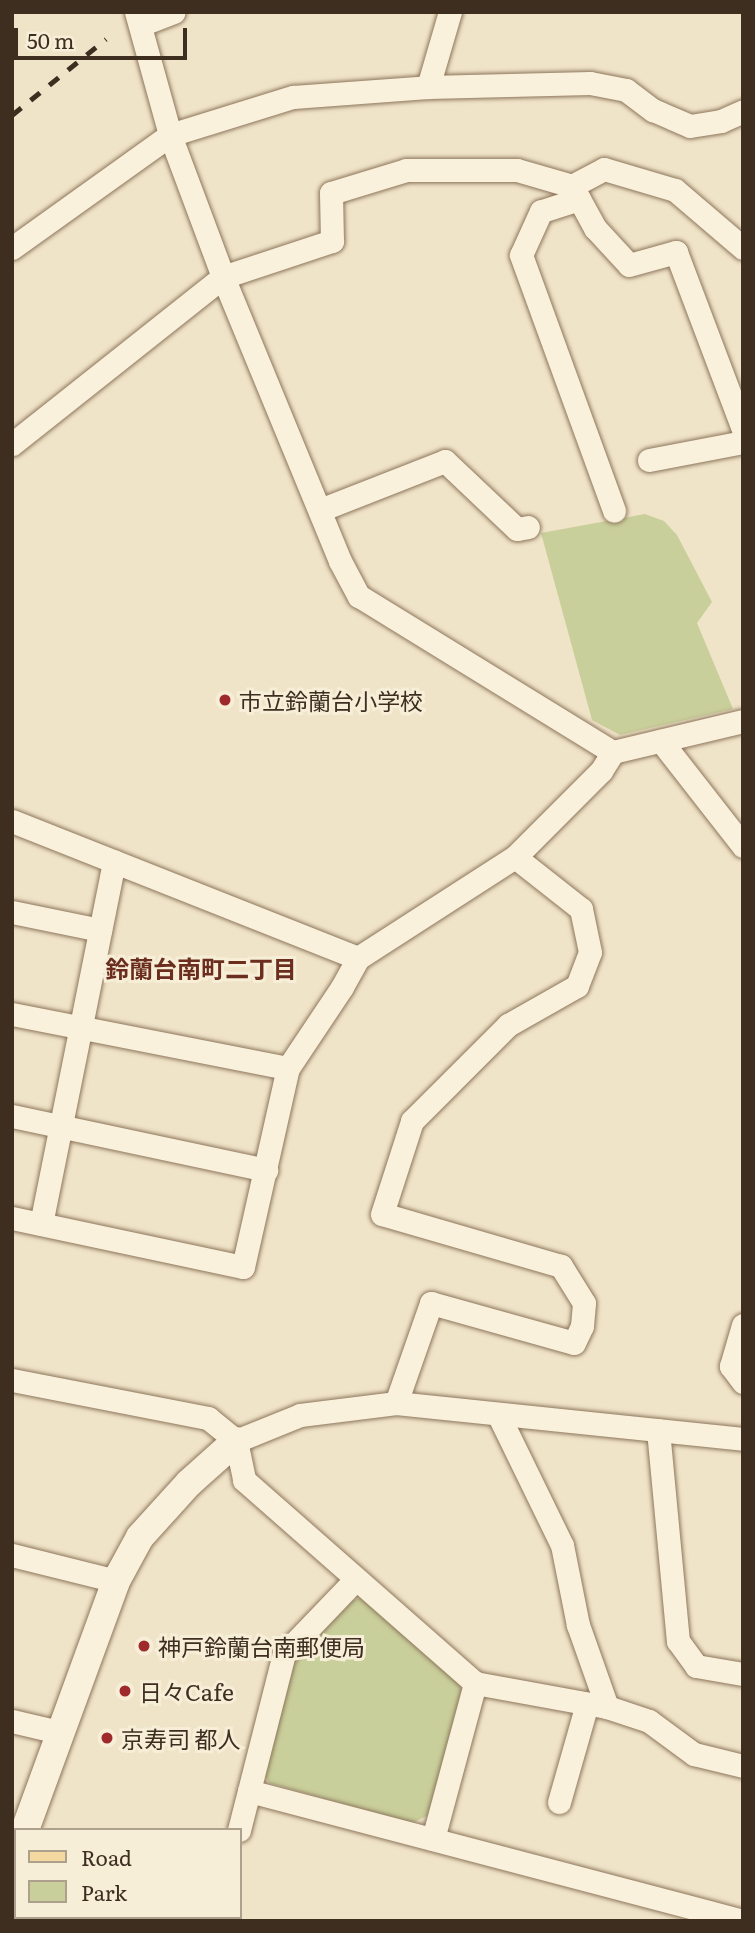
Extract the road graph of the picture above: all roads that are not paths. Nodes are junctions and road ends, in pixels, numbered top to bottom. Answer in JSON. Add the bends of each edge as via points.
{"nodes":[{"id":1,"x":174,"y":12,"type":"edge"},
{"id":2,"x":450,"y":12,"type":"edge"},
{"id":3,"x":138,"y":18,"type":"edge"},
{"id":4,"x":428,"y":87,"type":"junction"},
{"id":5,"x":743,"y":111,"type":"edge"},
{"id":6,"x":170,"y":135,"type":"junction"},
{"id":7,"x":575,"y":192,"type":"junction"},
{"id":8,"x":12,"y":248,"type":"edge"},
{"id":9,"x":743,"y":248,"type":"edge"},
{"id":10,"x":223,"y":277,"type":"junction"},
{"id":11,"x":743,"y":429,"type":"edge"},
{"id":12,"x":743,"y":442,"type":"edge"},
{"id":13,"x":12,"y":444,"type":"edge"},
{"id":14,"x":649,"y":460,"type":"dead end"},
{"id":15,"x":320,"y":510,"type":"junction"},
{"id":16,"x":614,"y":511,"type":"dead end"},
{"id":17,"x":528,"y":527,"type":"dead end"},
{"id":18,"x":743,"y":721,"type":"edge"},
{"id":19,"x":661,"y":741,"type":"junction"},
{"id":20,"x":613,"y":752,"type":"junction"},
{"id":21,"x":12,"y":821,"type":"edge"},
{"id":22,"x":743,"y":846,"type":"edge"},
{"id":23,"x":515,"y":857,"type":"junction"},
{"id":24,"x":114,"y":861,"type":"junction"},
{"id":25,"x":12,"y":912,"type":"edge"},
{"id":26,"x":100,"y":930,"type":"junction"},
{"id":27,"x":358,"y":958,"type":"junction"},
{"id":28,"x":12,"y":1014,"type":"edge"},
{"id":29,"x":80,"y":1028,"type":"junction"},
{"id":30,"x":288,"y":1068,"type":"junction"},
{"id":31,"x":12,"y":1116,"type":"edge"},
{"id":32,"x":60,"y":1126,"type":"junction"},
{"id":33,"x":266,"y":1170,"type":"junction"},
{"id":34,"x":12,"y":1218,"type":"edge"},
{"id":35,"x":41,"y":1224,"type":"junction"},
{"id":36,"x":743,"y":1325,"type":"edge"},
{"id":37,"x":12,"y":1380,"type":"edge"},
{"id":38,"x":743,"y":1382,"type":"edge"},
{"id":39,"x":396,"y":1403,"type":"junction"},
{"id":40,"x":498,"y":1414,"type":"junction"},
{"id":41,"x":658,"y":1430,"type":"junction"},
{"id":42,"x":743,"y":1439,"type":"edge"},
{"id":43,"x":236,"y":1441,"type":"junction"},
{"id":44,"x":12,"y":1555,"type":"edge"},
{"id":45,"x":356,"y":1579,"type":"junction"},
{"id":46,"x":116,"y":1581,"type":"junction"},
{"id":47,"x":743,"y":1674,"type":"edge"},
{"id":48,"x":475,"y":1683,"type":"junction"},
{"id":49,"x":597,"y":1705,"type":"junction"},
{"id":50,"x":12,"y":1720,"type":"edge"},
{"id":51,"x":59,"y":1732,"type":"junction"},
{"id":52,"x":743,"y":1766,"type":"edge"},
{"id":53,"x":248,"y":1791,"type":"junction"},
{"id":54,"x":559,"y":1802,"type":"dead end"},
{"id":55,"x":26,"y":1828,"type":"edge"},
{"id":56,"x":239,"y":1828,"type":"edge"},
{"id":57,"x":433,"y":1839,"type":"junction"},
{"id":58,"x":743,"y":1921,"type":"edge"}],
"edges":[{"from":1,"to":3,"type":"street"},
{"from":2,"to":4,"type":"street"},
{"from":3,"to":6,"type":"street"},
{"from":4,"to":5,"type":"street","via":[[590,83],[626,90],[653,110],[690,127],[722,121]]},
{"from":4,"to":6,"type":"street","via":[[293,97]]},
{"from":6,"to":8,"type":"street"},
{"from":6,"to":10,"type":"street"},
{"from":7,"to":9,"type":"street","via":[[604,169],[675,190]]},
{"from":7,"to":10,"type":"street","via":[[517,170],[406,170],[331,192],[332,242]]},
{"from":7,"to":11,"type":"street","via":[[594,228],[629,265],[676,252]]},
{"from":7,"to":16,"type":"street","via":[[541,211],[521,255]]},
{"from":10,"to":13,"type":"street"},
{"from":10,"to":15,"type":"street"},
{"from":12,"to":14,"type":"street"},
{"from":15,"to":17,"type":"street","via":[[445,461],[517,529]]},
{"from":15,"to":20,"type":"street","via":[[359,596]]},
{"from":18,"to":19,"type":"street"},
{"from":19,"to":20,"type":"street"},
{"from":19,"to":22,"type":"street"},
{"from":20,"to":23,"type":"street","via":[[601,771]]},
{"from":21,"to":24,"type":"street"},
{"from":23,"to":27,"type":"street"},
{"from":23,"to":39,"type":"street","via":[[581,909],[590,952],[577,986],[509,1026],[412,1121],[382,1214],[561,1266],[584,1303],[582,1326],[574,1343],[431,1303]]},
{"from":24,"to":26,"type":"street"},
{"from":24,"to":27,"type":"street"},
{"from":25,"to":26,"type":"street"},
{"from":26,"to":29,"type":"street"},
{"from":27,"to":30,"type":"street"},
{"from":28,"to":29,"type":"street"},
{"from":29,"to":30,"type":"street"},
{"from":29,"to":32,"type":"street"},
{"from":30,"to":33,"type":"street"},
{"from":31,"to":32,"type":"street"},
{"from":32,"to":33,"type":"street"},
{"from":32,"to":35,"type":"street"},
{"from":33,"to":35,"type":"street","via":[[243,1267]]},
{"from":34,"to":35,"type":"street"},
{"from":36,"to":38,"type":"street","via":[[731,1366]]},
{"from":37,"to":43,"type":"street","via":[[208,1418]]},
{"from":39,"to":40,"type":"street"},
{"from":39,"to":43,"type":"street","via":[[300,1415]]},
{"from":40,"to":41,"type":"street"},
{"from":40,"to":49,"type":"street","via":[[562,1545]]},
{"from":41,"to":42,"type":"street"},
{"from":41,"to":47,"type":"street","via":[[678,1640],[696,1666]]},
{"from":43,"to":45,"type":"street","via":[[244,1480]]},
{"from":43,"to":46,"type":"street","via":[[140,1536]]},
{"from":44,"to":46,"type":"street"},
{"from":45,"to":48,"type":"street"},
{"from":45,"to":53,"type":"street","via":[[284,1654]]},
{"from":46,"to":51,"type":"street"},
{"from":48,"to":49,"type":"street"},
{"from":48,"to":57,"type":"street"},
{"from":49,"to":52,"type":"street","via":[[649,1721],[694,1755]]},
{"from":49,"to":54,"type":"street"},
{"from":50,"to":51,"type":"street"},
{"from":51,"to":55,"type":"street"},
{"from":53,"to":56,"type":"street"},
{"from":53,"to":57,"type":"street"},
{"from":57,"to":58,"type":"street"}]}
